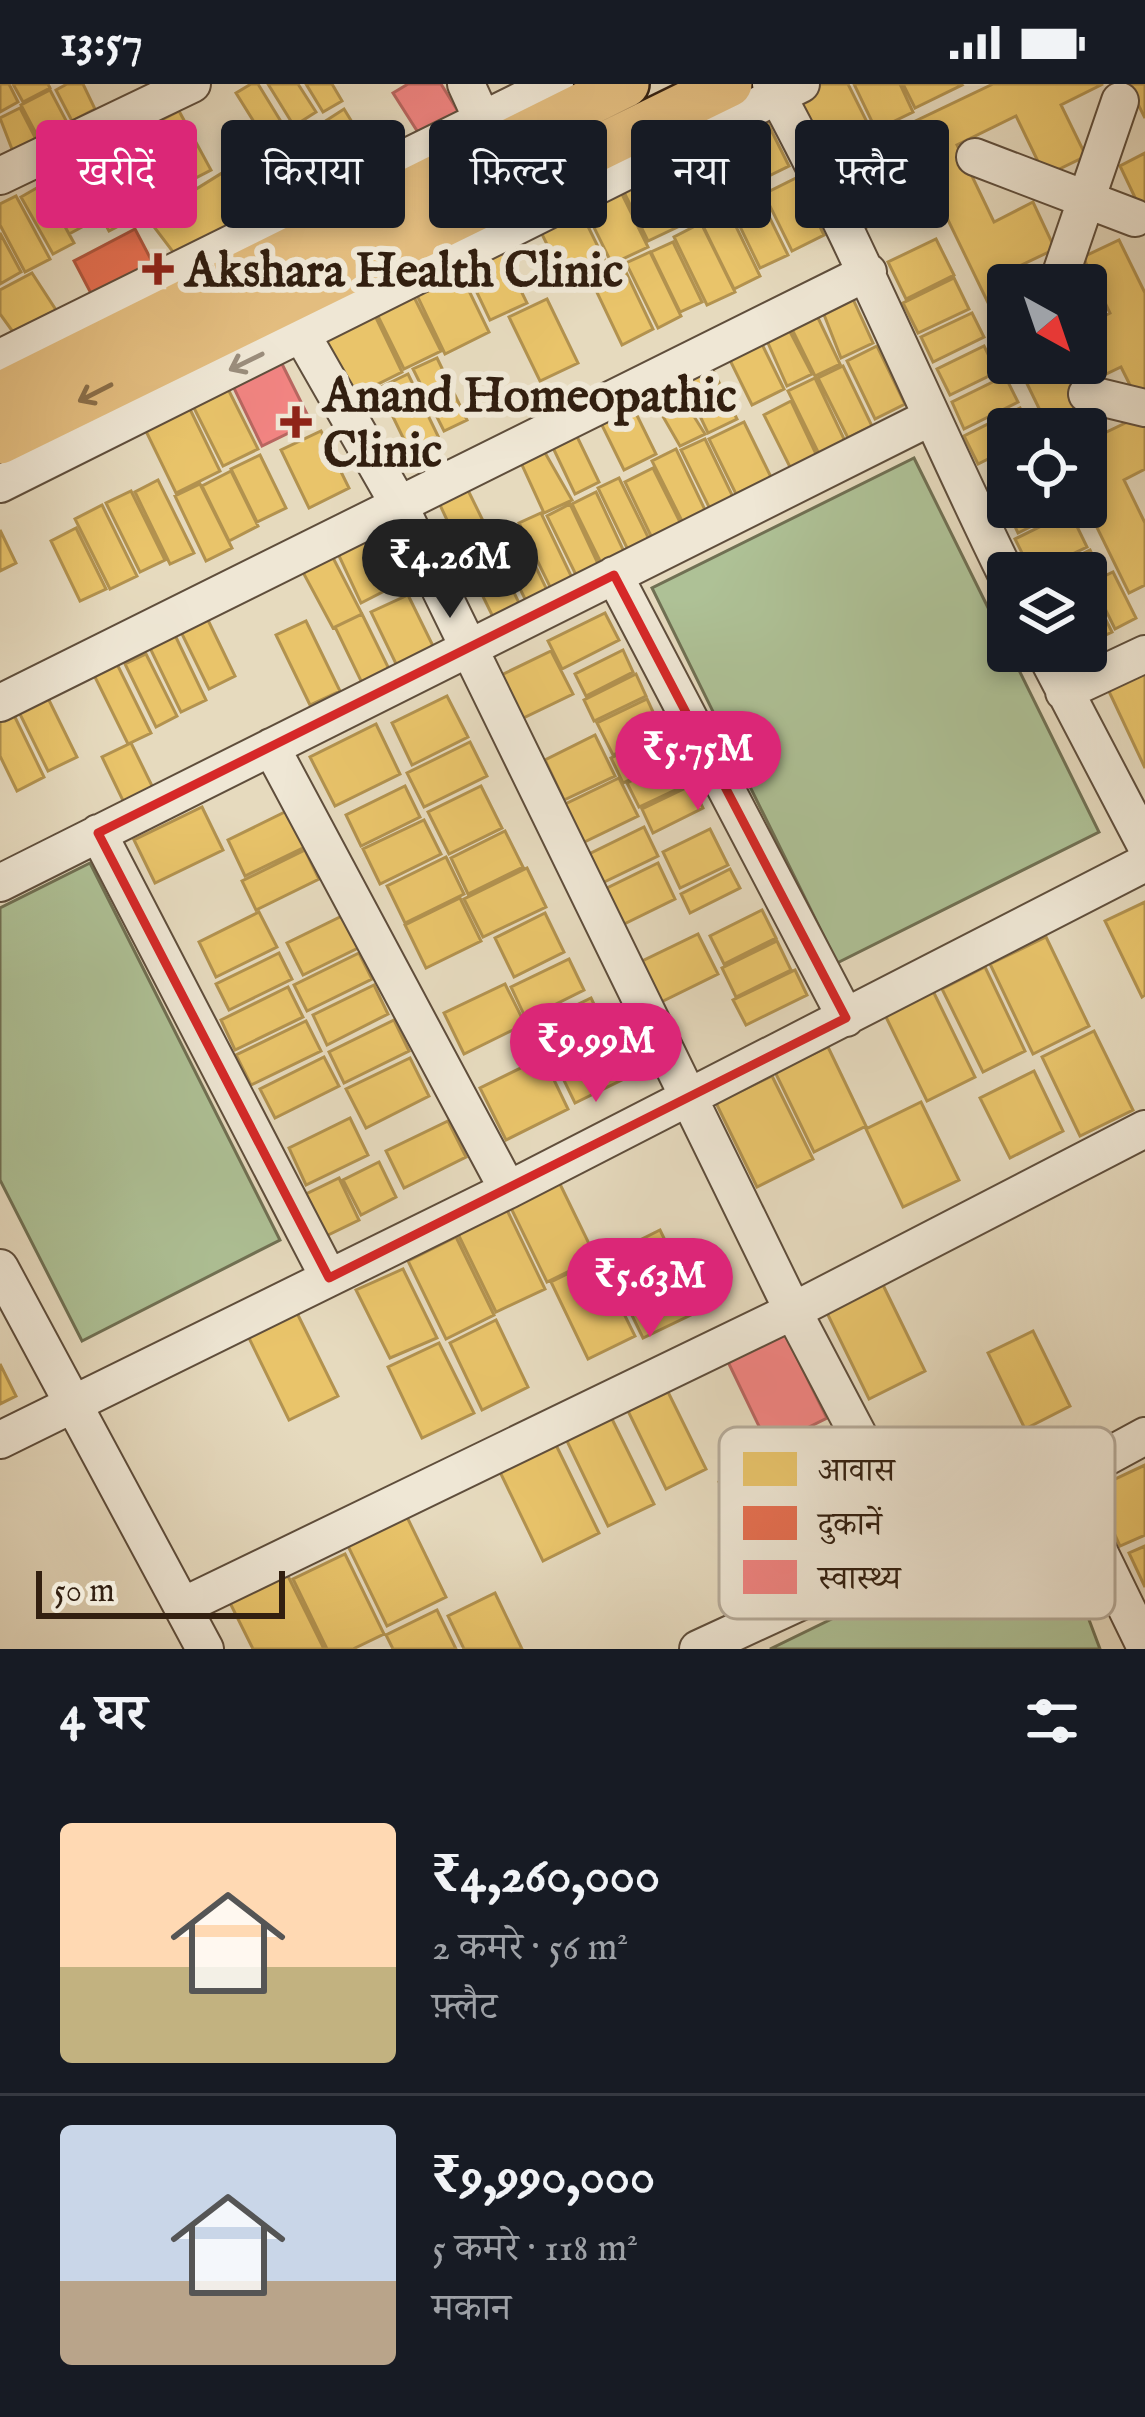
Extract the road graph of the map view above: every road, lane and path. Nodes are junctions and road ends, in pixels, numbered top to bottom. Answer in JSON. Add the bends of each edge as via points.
{"nodes":[{"id":1,"x":191,"y":84,"type":"edge"},
{"id":2,"x":466,"y":84,"type":"edge"},
{"id":3,"x":555,"y":84,"type":"edge"},
{"id":4,"x":626,"y":84,"type":"edge"},
{"id":5,"x":729,"y":84,"type":"edge"},
{"id":6,"x":783,"y":88,"type":"edge"},
{"id":7,"x":135,"y":96,"type":"edge"},
{"id":8,"x":1120,"y":101,"type":"dead end"},
{"id":9,"x":482,"y":120,"type":"edge"},
{"id":10,"x":506,"y":120,"type":"edge"},
{"id":11,"x":525,"y":120,"type":"edge"},
{"id":12,"x":976,"y":157,"type":"dead end"},
{"id":13,"x":429,"y":160,"type":"edge"},
{"id":14,"x":429,"y":165,"type":"edge"},
{"id":15,"x":0,"y":176,"type":"edge"},
{"id":16,"x":1086,"y":200,"type":"junction"},
{"id":17,"x":1142,"y":227,"type":"edge"},
{"id":18,"x":1064,"y":264,"type":"edge"},
{"id":19,"x":868,"y":272,"type":"junction"},
{"id":20,"x":292,"y":317,"type":"junction"},
{"id":21,"x":0,"y":358,"type":"edge"},
{"id":22,"x":1087,"y":394,"type":"dead end"},
{"id":23,"x":0,"y":395,"type":"edge"},
{"id":24,"x":1145,"y":408,"type":"edge"},
{"id":25,"x":929,"y":418,"type":"junction"},
{"id":26,"x":0,"y":441,"type":"edge"},
{"id":27,"x":0,"y":484,"type":"edge"},
{"id":28,"x":398,"y":503,"type":"junction"},
{"id":29,"x":995,"y":552,"type":"edge"},
{"id":30,"x":614,"y":575,"type":"junction"},
{"id":31,"x":472,"y":650,"type":"junction"},
{"id":32,"x":1145,"y":654,"type":"edge"},
{"id":33,"x":1054,"y":672,"type":"edge"},
{"id":34,"x":1064,"y":692,"type":"junction"},
{"id":35,"x":0,"y":703,"type":"edge"},
{"id":36,"x":271,"y":747,"type":"junction"},
{"id":37,"x":98,"y":833,"type":"junction"},
{"id":38,"x":1145,"y":844,"type":"edge"},
{"id":39,"x":1145,"y":862,"type":"edge"},
{"id":40,"x":0,"y":883,"type":"edge"},
{"id":41,"x":846,"y":1018,"type":"junction"},
{"id":42,"x":688,"y":1098,"type":"junction"},
{"id":43,"x":1145,"y":1129,"type":"edge"},
{"id":44,"x":508,"y":1190,"type":"junction"},
{"id":45,"x":0,"y":1268,"type":"edge"},
{"id":46,"x":329,"y":1278,"type":"junction"},
{"id":47,"x":793,"y":1311,"type":"junction"},
{"id":48,"x":74,"y":1403,"type":"junction"},
{"id":49,"x":854,"y":1427,"type":"edge"},
{"id":50,"x":1145,"y":1436,"type":"edge"},
{"id":51,"x":0,"y":1440,"type":"edge"},
{"id":52,"x":1115,"y":1452,"type":"edge"},
{"id":53,"x":1115,"y":1584,"type":"edge"},
{"id":54,"x":183,"y":1606,"type":"junction"},
{"id":55,"x":761,"y":1619,"type":"edge"},
{"id":56,"x":1145,"y":1645,"type":"edge"},
{"id":57,"x":205,"y":1649,"type":"edge"},
{"id":58,"x":698,"y":1649,"type":"edge"}],
"edges":[{"from":1,"to":7,"type":"street"},
{"from":2,"to":9,"type":"street"},
{"from":3,"to":10,"type":"street"},
{"from":4,"to":11,"type":"main road"},
{"from":5,"to":20,"type":"main road"},
{"from":6,"to":19,"type":"street"},
{"from":6,"to":20,"type":"street"},
{"from":7,"to":15,"type":"street"},
{"from":8,"to":16,"type":"street"},
{"from":12,"to":16,"type":"street"},
{"from":13,"to":21,"type":"street"},
{"from":14,"to":23,"type":"main road"},
{"from":16,"to":17,"type":"street"},
{"from":16,"to":18,"type":"street"},
{"from":19,"to":25,"type":"street"},
{"from":19,"to":28,"type":"street"},
{"from":20,"to":26,"type":"main road","one_way":true},
{"from":20,"to":27,"type":"street","one_way":true},
{"from":20,"to":28,"type":"street"},
{"from":22,"to":24,"type":"street"},
{"from":25,"to":29,"type":"street"},
{"from":25,"to":30,"type":"street"},
{"from":28,"to":31,"type":"street"},
{"from":28,"to":35,"type":"street"},
{"from":30,"to":31,"type":"street"},
{"from":30,"to":41,"type":"street"},
{"from":31,"to":36,"type":"street"},
{"from":31,"to":42,"type":"street"},
{"from":32,"to":34,"type":"street"},
{"from":33,"to":34,"type":"street"},
{"from":34,"to":38,"type":"street"},
{"from":36,"to":37,"type":"street"},
{"from":36,"to":44,"type":"street"},
{"from":37,"to":40,"type":"street"},
{"from":37,"to":46,"type":"street"},
{"from":39,"to":41,"type":"street"},
{"from":41,"to":42,"type":"street"},
{"from":42,"to":44,"type":"street"},
{"from":42,"to":47,"type":"street"},
{"from":43,"to":47,"type":"street"},
{"from":44,"to":46,"type":"street"},
{"from":45,"to":48,"type":"street"},
{"from":46,"to":48,"type":"street"},
{"from":47,"to":49,"type":"street"},
{"from":47,"to":54,"type":"street"},
{"from":48,"to":51,"type":"street"},
{"from":48,"to":54,"type":"street"},
{"from":50,"to":52,"type":"street"},
{"from":53,"to":56,"type":"street"},
{"from":54,"to":57,"type":"street"},
{"from":55,"to":58,"type":"street"}]}
